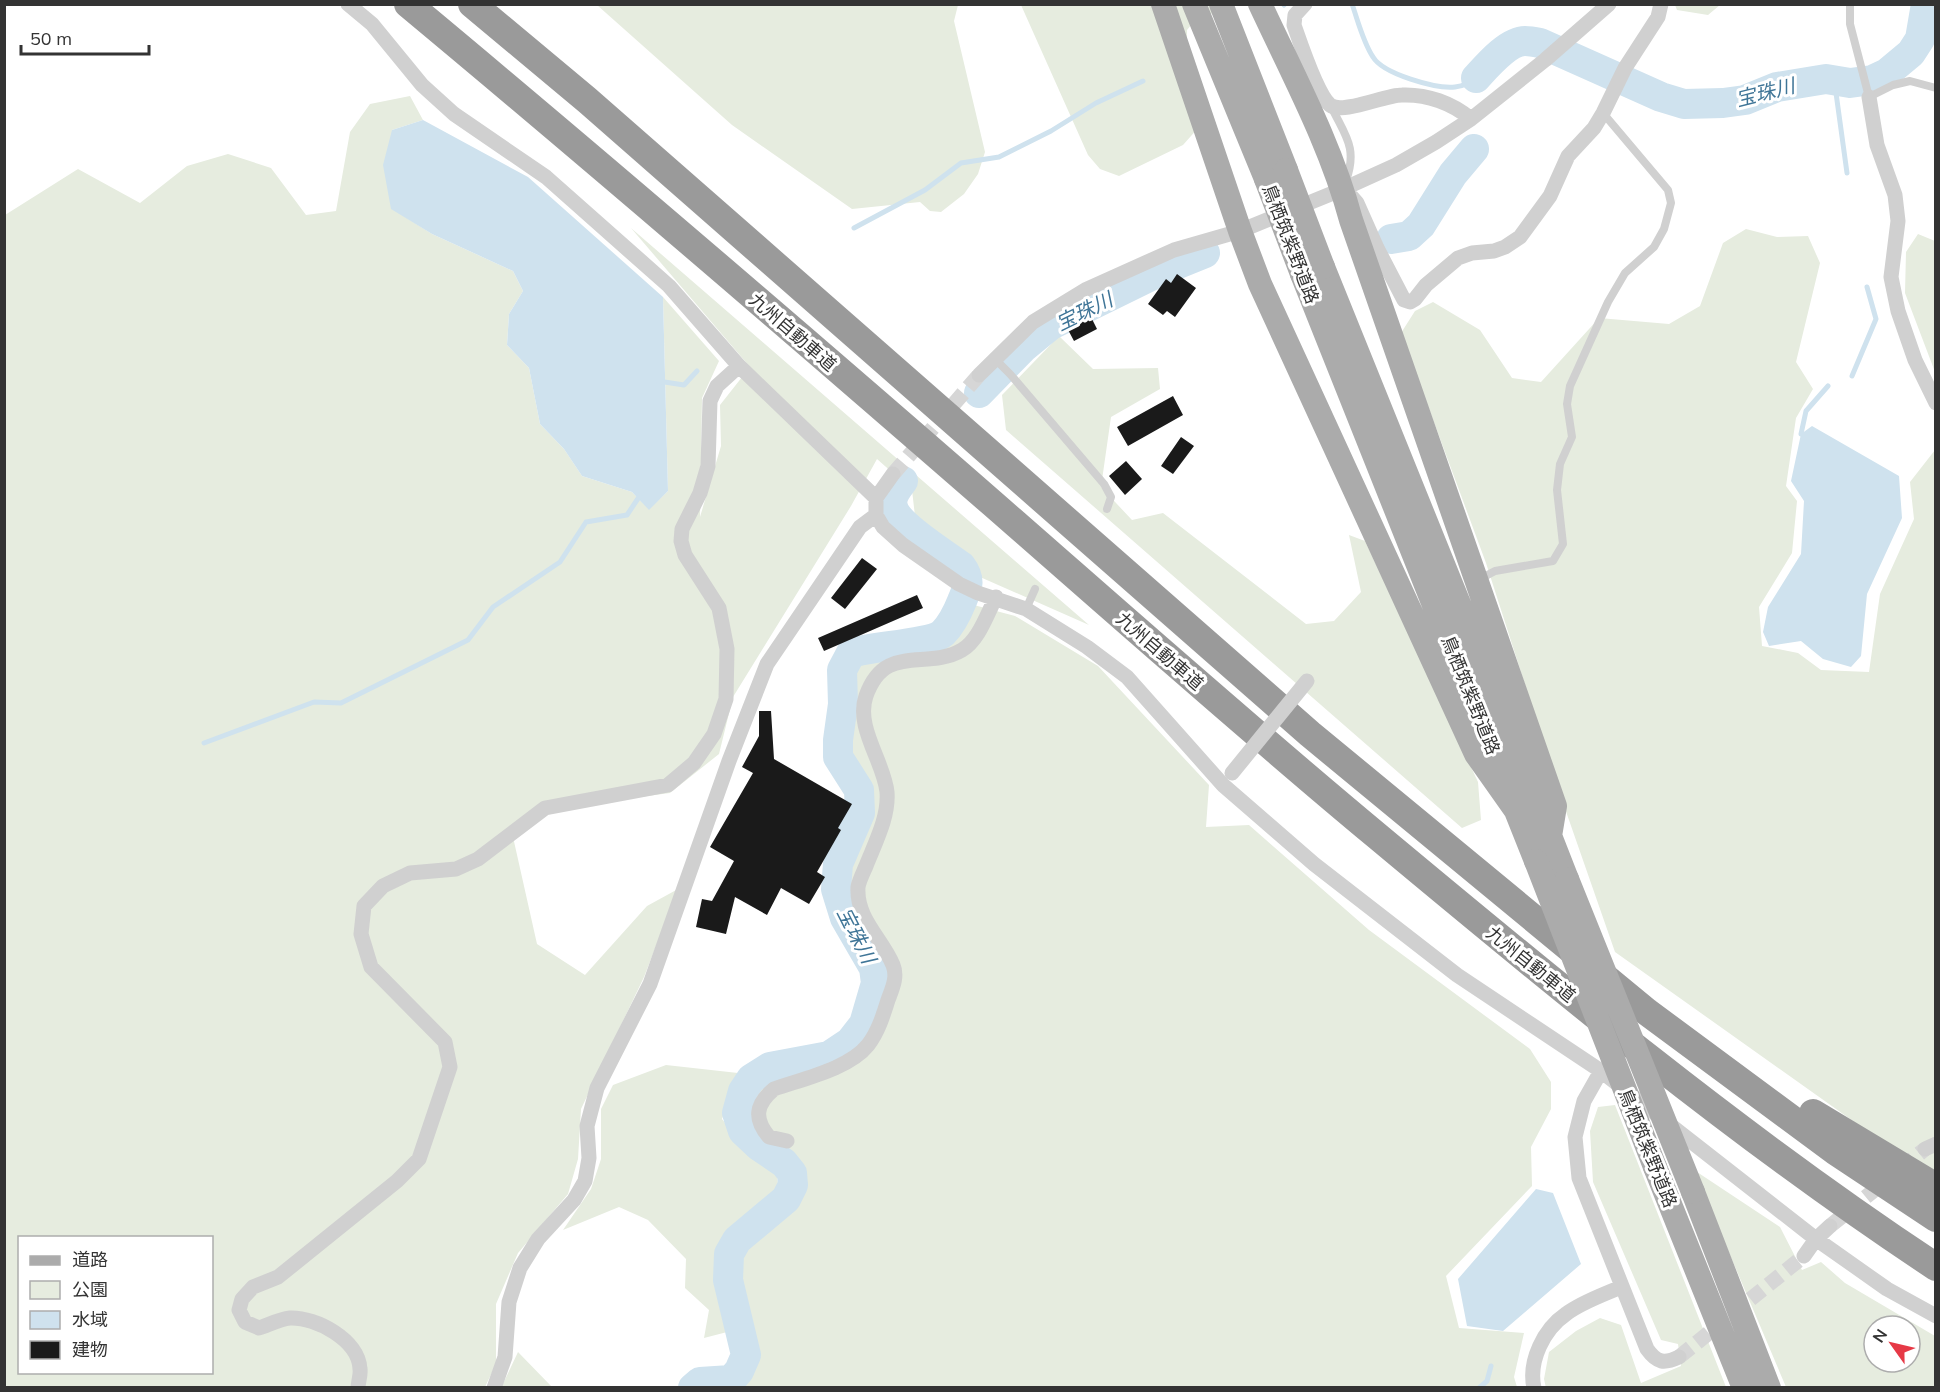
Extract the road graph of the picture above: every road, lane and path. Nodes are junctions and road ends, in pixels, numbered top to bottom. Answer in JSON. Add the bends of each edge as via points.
{"nodes":[{"id":1,"x":348,"y":4,"type":"edge"},
{"id":2,"x":408,"y":4,"type":"edge"},
{"id":3,"x":472,"y":4,"type":"edge"},
{"id":4,"x":1163,"y":4,"type":"edge"},
{"id":5,"x":1194,"y":4,"type":"edge"},
{"id":6,"x":1221,"y":4,"type":"edge"},
{"id":7,"x":1260,"y":4,"type":"edge"},
{"id":8,"x":1305,"y":4,"type":"edge"},
{"id":9,"x":1609,"y":4,"type":"edge"},
{"id":10,"x":1662,"y":4,"type":"edge"},
{"id":11,"x":1851,"y":4,"type":"edge"},
{"id":12,"x":1935,"y":88,"type":"edge"},
{"id":13,"x":1868,"y":92,"type":"junction"},
{"id":14,"x":1330,"y":105,"type":"junction"},
{"id":15,"x":1603,"y":113,"type":"junction"},
{"id":16,"x":1471,"y":119,"type":"junction"},
{"id":17,"x":1276,"y":174,"type":"junction"},
{"id":18,"x":1343,"y":189,"type":"junction"},
{"id":19,"x":1240,"y":231,"type":"junction"},
{"id":20,"x":1312,"y":270,"type":"junction"},
{"id":21,"x":996,"y":360,"type":"junction"},
{"id":22,"x":739,"y":366,"type":"junction"},
{"id":23,"x":979,"y":375,"type":"tunnel mouth"},
{"id":24,"x":1935,"y":403,"type":"edge"},
{"id":25,"x":893,"y":474,"type":"tunnel mouth"},
{"id":26,"x":876,"y":498,"type":"junction"},
{"id":27,"x":1107,"y":509,"type":"dead end"},
{"id":28,"x":876,"y":515,"type":"junction"},
{"id":29,"x":1477,"y":580,"type":"junction"},
{"id":30,"x":1035,"y":589,"type":"dead end"},
{"id":31,"x":996,"y":597,"type":"junction"},
{"id":32,"x":1026,"y":609,"type":"junction"},
{"id":33,"x":1307,"y":681,"type":"dead end"},
{"id":34,"x":1227,"y":779,"type":"junction"},
{"id":35,"x":1517,"y":812,"type":"junction"},
{"id":36,"x":1550,"y":836,"type":"junction"},
{"id":37,"x":1647,"y":1012,"type":"junction"},
{"id":38,"x":1601,"y":1071,"type":"junction"},
{"id":39,"x":787,"y":1141,"type":"dead end"},
{"id":40,"x":1935,"y":1187,"type":"edge"},
{"id":41,"x":1935,"y":1218,"type":"edge"},
{"id":42,"x":1830,"y":1226,"type":"tunnel mouth"},
{"id":43,"x":1816,"y":1239,"type":"junction"},
{"id":44,"x":1804,"y":1256,"type":"tunnel mouth"},
{"id":45,"x":1935,"y":1267,"type":"edge"},
{"id":46,"x":1621,"y":1287,"type":"junction"},
{"id":47,"x":1935,"y":1316,"type":"edge"},
{"id":48,"x":1679,"y":1357,"type":"tunnel mouth"},
{"id":49,"x":358,"y":1388,"type":"edge"},
{"id":50,"x":494,"y":1388,"type":"edge"},
{"id":51,"x":1534,"y":1388,"type":"edge"},
{"id":52,"x":1744,"y":1388,"type":"edge"},
{"id":53,"x":1769,"y":1388,"type":"edge"}],
"edges":[{"from":1,"to":22,"type":"street","via":[[372,24],[422,85],[454,114],[546,177],[669,286]]},
{"from":2,"to":45,"type":"highway","name":"九州自動車道","via":[[570,139],[1285,759],[1503,941],[1665,1072]]},
{"from":3,"to":37,"type":"highway","name":"九州自動車道","via":[[587,100],[1310,734]]},
{"from":4,"to":19,"type":"main road"},
{"from":5,"to":17,"type":"main road","name":"鳥栖筑紫野道路"},
{"from":6,"to":17,"type":"main road","name":"鳥栖筑紫野道路"},
{"from":7,"to":18,"type":"main road"},
{"from":8,"to":14,"type":"street","via":[[1295,15],[1294,25],[1317,84]]},
{"from":9,"to":16,"type":"street"},
{"from":10,"to":15,"type":"street"},
{"from":11,"to":13,"type":"lane","via":[[1850,24]]},
{"from":12,"to":13,"type":"lane","via":[[1910,81]]},
{"from":13,"to":24,"type":"street","via":[[1877,145],[1895,195],[1898,221],[1891,277],[1898,311]]},
{"from":14,"to":16,"type":"street","via":[[1340,109],[1400,94],[1414,95],[1449,105]]},
{"from":14,"to":18,"type":"lane","via":[[1351,147],[1352,164]]},
{"from":15,"to":18,"type":"street","via":[[1568,156],[1550,196],[1520,237],[1494,251],[1458,258],[1410,302],[1400,295],[1357,202]]},
{"from":15,"to":29,"type":"lane","via":[[1668,190],[1671,202],[1664,229],[1654,247],[1625,273],[1570,386],[1567,404],[1572,436],[1560,464],[1557,490],[1563,544],[1554,561],[1496,571]]},
{"from":16,"to":18,"type":"street","via":[[1396,165]]},
{"from":17,"to":20,"type":"main road","name":"鳥栖筑紫野道路","bridge":true},
{"from":18,"to":19,"type":"street"},
{"from":18,"to":29,"type":"main road"},
{"from":19,"to":21,"type":"street","via":[[1174,250],[1087,289],[1033,322]]},
{"from":19,"to":35,"type":"main road","via":[[1260,284],[1476,754]]},
{"from":20,"to":35,"type":"main road","name":"鳥栖筑紫野道路"},
{"from":20,"to":36,"type":"main road","name":"鳥栖筑紫野道路","via":[[1468,626]]},
{"from":21,"to":23,"type":"street"},
{"from":21,"to":27,"type":"lane","via":[[1104,484],[1111,497]]},
{"from":22,"to":26,"type":"street"},
{"from":22,"to":49,"type":"street","via":[[717,386],[710,401],[708,466],[682,529],[685,555],[719,608],[727,649],[726,699],[714,734],[694,763],[668,785],[545,808],[478,859],[456,869],[410,873],[383,886],[364,906],[361,934],[371,967],[445,1042],[450,1066],[419,1159],[278,1276],[253,1287],[242,1299],[239,1310],[245,1322],[259,1328],[290,1318],[340,1335],[354,1350],[360,1368]]},
{"from":25,"to":26,"type":"street"},
{"from":26,"to":28,"type":"street"},
{"from":28,"to":31,"type":"street","via":[[903,545],[959,584]]},
{"from":28,"to":50,"type":"street","via":[[860,527],[767,664],[650,984],[597,1088],[586,1126],[589,1158],[585,1180],[574,1200],[538,1239],[520,1268],[509,1302],[505,1357]]},
{"from":29,"to":36,"type":"main road","via":[[1556,806]]},
{"from":30,"to":32,"type":"lane"},
{"from":31,"to":32,"type":"street"},
{"from":31,"to":39,"type":"street","via":[[972,642],[961,651],[901,661],[886,667],[871,682],[863,716],[887,792],[884,818],[858,886],[866,922],[894,966],[895,979],[878,1029],[867,1046],[849,1061],[765,1096],[759,1111],[760,1126],[769,1137]]},
{"from":32,"to":34,"type":"street","via":[[1127,677]]},
{"from":33,"to":34,"type":"street","bridge":true},
{"from":34,"to":38,"type":"street","via":[[1314,864],[1457,975]]},
{"from":35,"to":52,"type":"main road","name":"鳥栖筑紫野道路","bridge":true},
{"from":36,"to":53,"type":"main road","name":"鳥栖筑紫野道路","bridge":true},
{"from":37,"to":40,"type":"highway"},
{"from":37,"to":41,"type":"highway","name":"九州自動車道"},
{"from":38,"to":43,"type":"street"},
{"from":38,"to":46,"type":"street","via":[[1584,1101],[1575,1137],[1579,1178]]},
{"from":42,"to":43,"type":"street"},
{"from":43,"to":44,"type":"street"},
{"from":43,"to":47,"type":"street","via":[[1887,1289]]},
{"from":46,"to":48,"type":"street","via":[[1647,1349],[1656,1360],[1666,1363]]},
{"from":46,"to":51,"type":"street","via":[[1566,1314],[1549,1330],[1536,1355]]}]}
